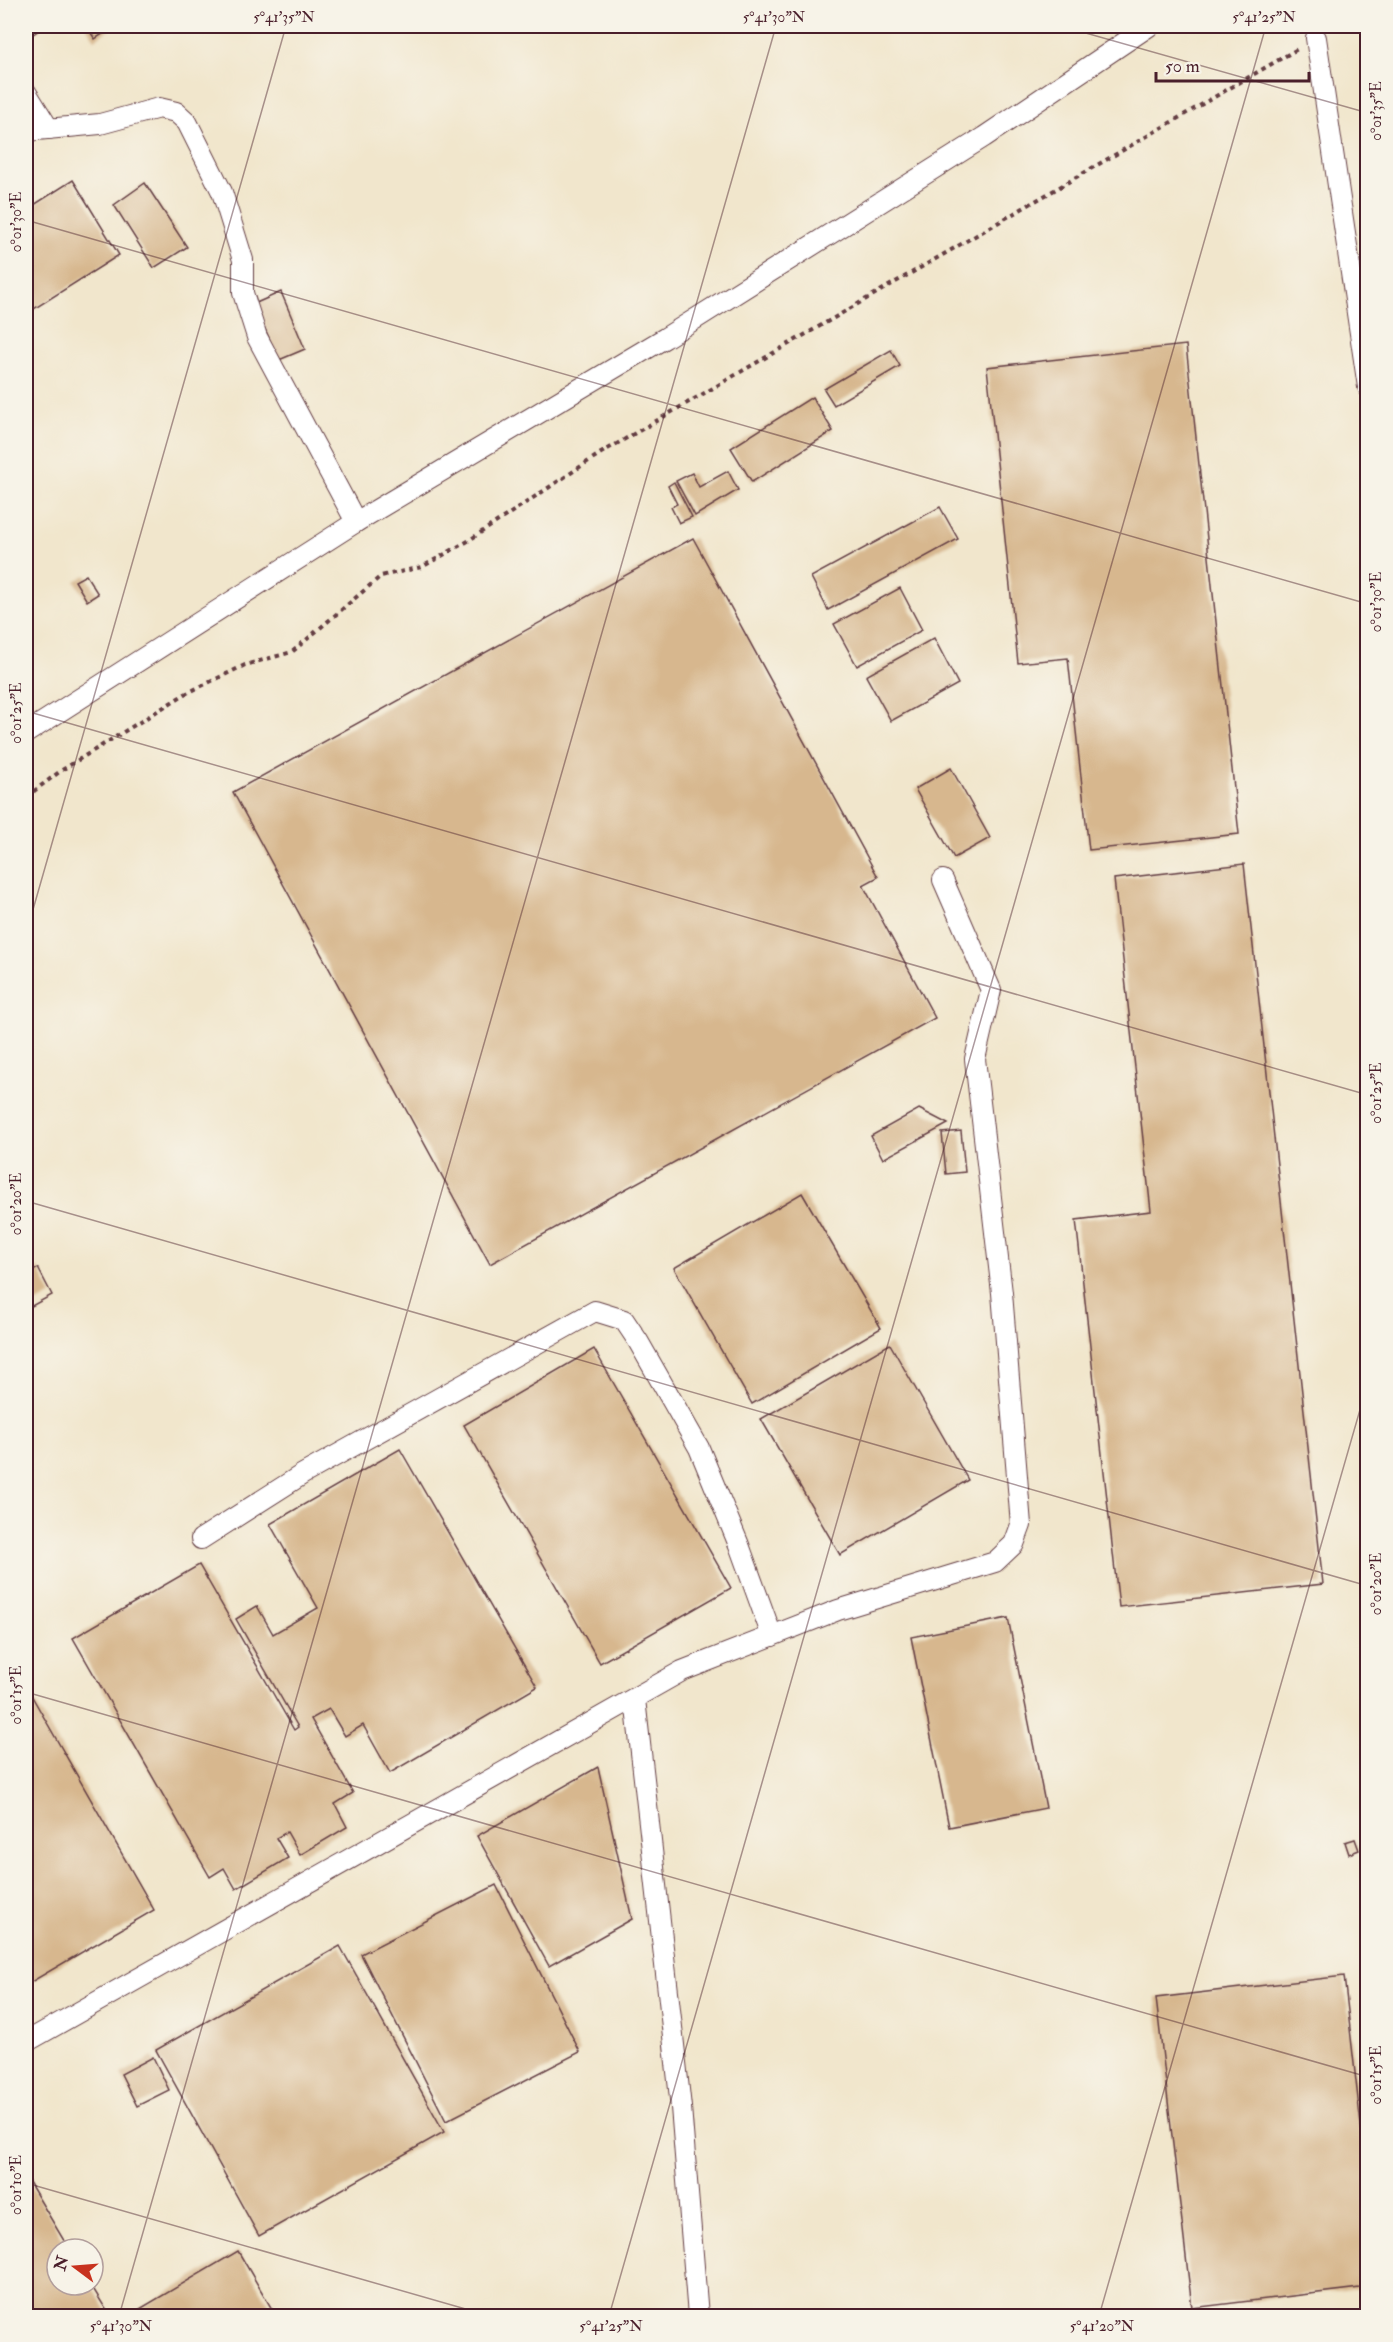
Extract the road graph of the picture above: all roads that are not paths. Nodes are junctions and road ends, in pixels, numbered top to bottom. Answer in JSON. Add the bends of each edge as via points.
{"nodes":[{"id":1,"x":1149,"y":26,"type":"edge"},
{"id":2,"x":1316,"y":38,"type":"road end"},
{"id":3,"x":26,"y":92,"type":"edge"},
{"id":4,"x":49,"y":129,"type":"junction"},
{"id":5,"x":26,"y":131,"type":"edge"},
{"id":6,"x":1368,"y":387,"type":"edge"},
{"id":7,"x":356,"y":522,"type":"junction"},
{"id":8,"x":26,"y":733,"type":"edge"},
{"id":9,"x":944,"y":880,"type":"dead end"},
{"id":10,"x":201,"y":1539,"type":"dead end"},
{"id":11,"x":772,"y":1636,"type":"junction"},
{"id":12,"x":635,"y":1699,"type":"junction"},
{"id":13,"x":26,"y":2042,"type":"edge"},
{"id":14,"x":698,"y":2316,"type":"edge"}],
"edges":[{"from":1,"to":7,"type":"street","via":[[984,137],[665,338]]},
{"from":2,"to":6,"type":"street"},
{"from":3,"to":4,"type":"street"},
{"from":4,"to":5,"type":"street"},
{"from":4,"to":7,"type":"street","via":[[100,124],[159,108],[176,112],[187,122],[222,192],[243,260],[243,293],[257,337]]},
{"from":7,"to":8,"type":"street"},
{"from":9,"to":11,"type":"street","via":[[991,990],[975,1059],[1002,1293],[1021,1524],[1014,1544],[995,1562],[838,1610]]},
{"from":10,"to":11,"type":"street","via":[[303,1474],[595,1311],[624,1320],[699,1448]]},
{"from":11,"to":12,"type":"street","via":[[682,1671]]},
{"from":12,"to":13,"type":"street"},
{"from":12,"to":14,"type":"street","via":[[681,2107]]}]}
